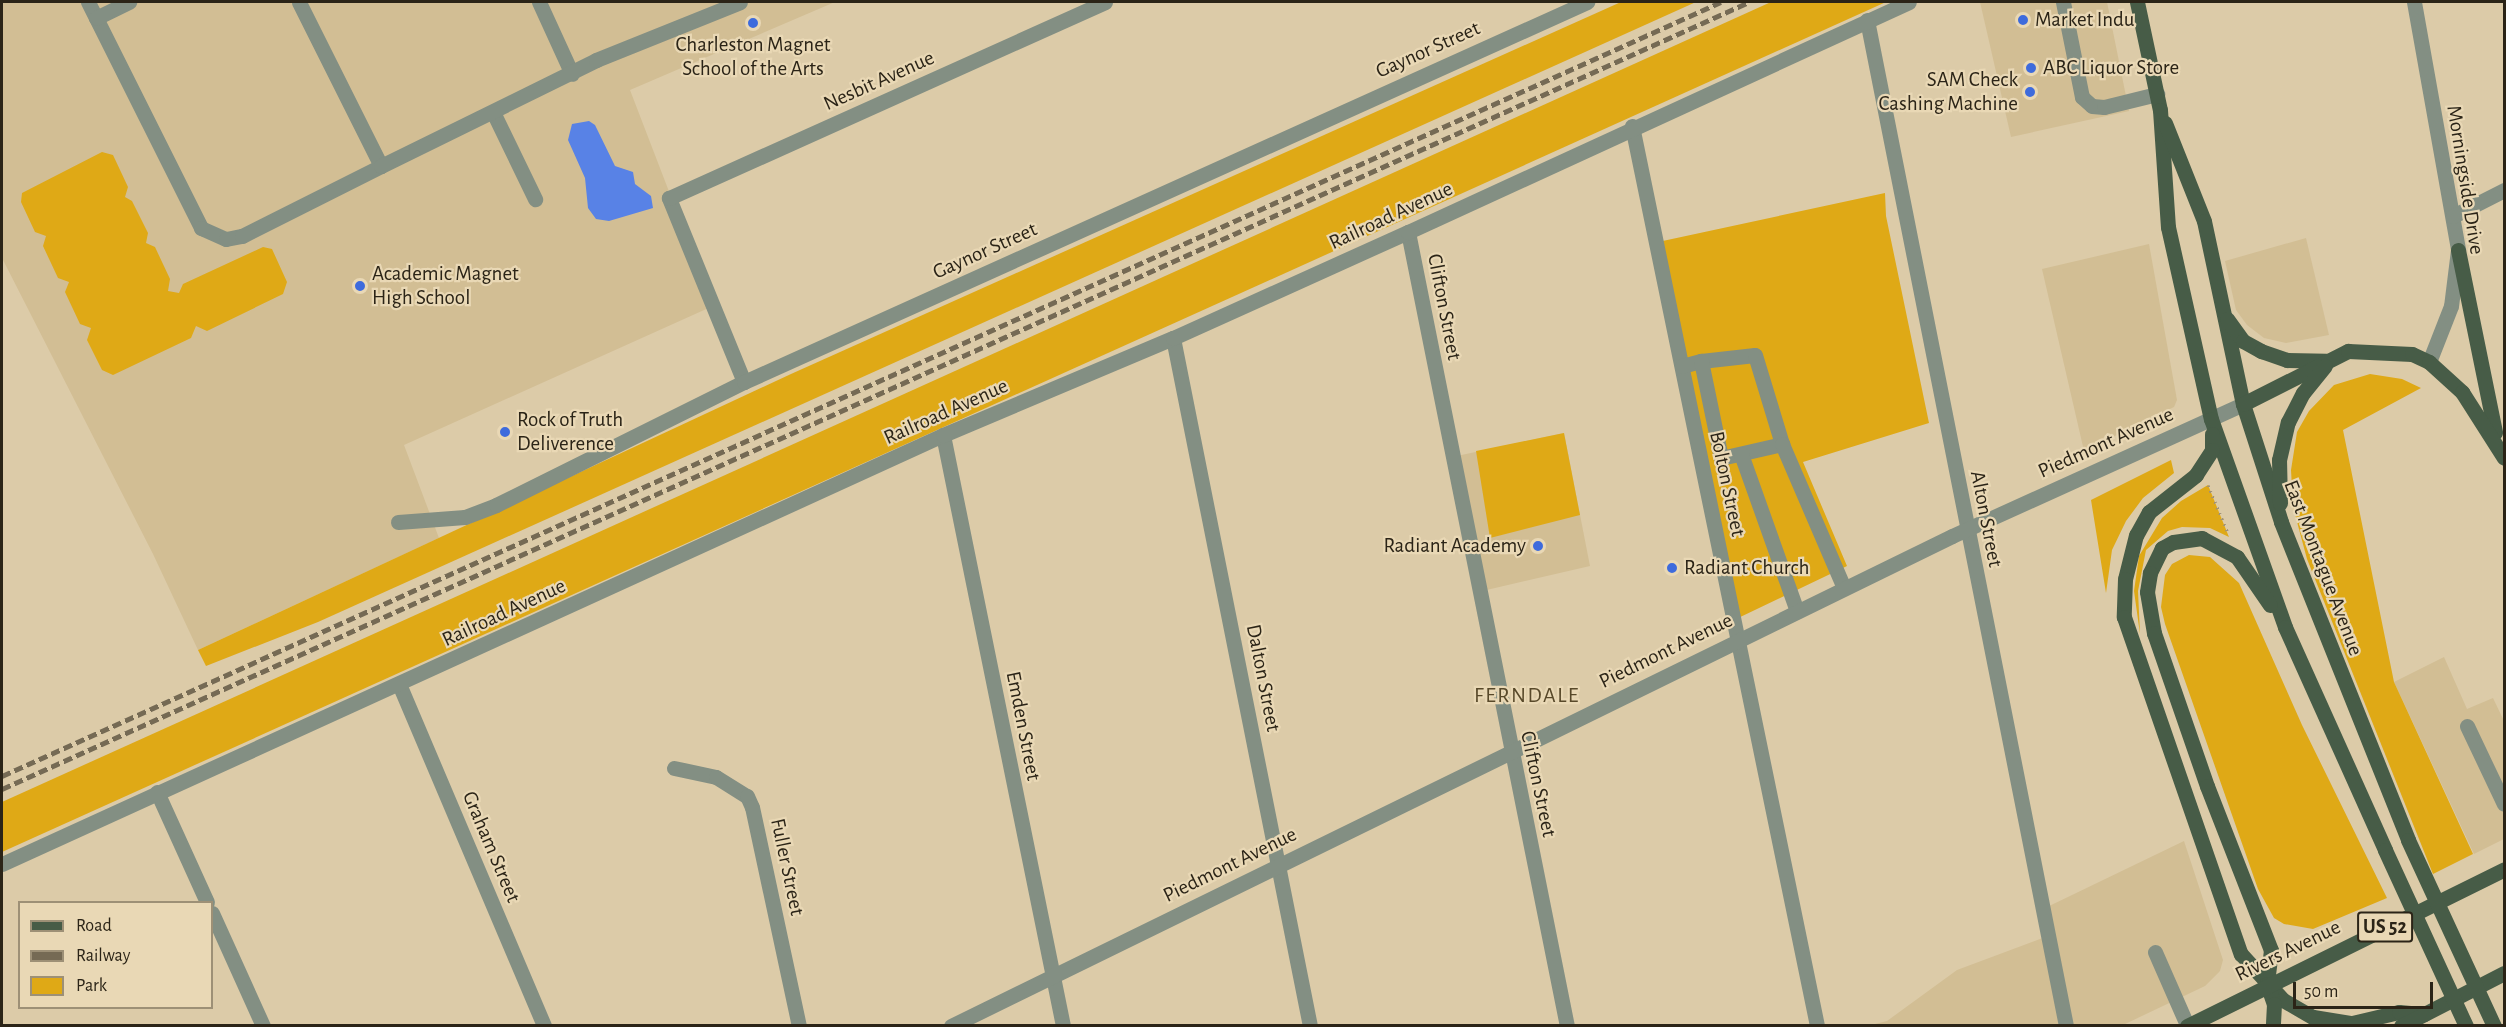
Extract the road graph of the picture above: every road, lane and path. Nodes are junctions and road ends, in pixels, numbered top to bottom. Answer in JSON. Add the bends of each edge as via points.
{"nodes":[{"id":1,"x":88,"y":2,"type":"edge"},
{"id":2,"x":129,"y":2,"type":"edge"},
{"id":3,"x":299,"y":2,"type":"edge"},
{"id":4,"x":539,"y":2,"type":"edge"},
{"id":5,"x":740,"y":2,"type":"edge"},
{"id":6,"x":1106,"y":2,"type":"edge"},
{"id":7,"x":1587,"y":2,"type":"edge"},
{"id":8,"x":1909,"y":2,"type":"edge"},
{"id":9,"x":2063,"y":2,"type":"edge"},
{"id":10,"x":2137,"y":2,"type":"edge"},
{"id":11,"x":2414,"y":2,"type":"edge"},
{"id":12,"x":96,"y":18,"type":"junction"},
{"id":13,"x":1867,"y":20,"type":"junction"},
{"id":14,"x":572,"y":74,"type":"junction"},
{"id":15,"x":2157,"y":94,"type":"junction"},
{"id":16,"x":2160,"y":110,"type":"junction"},
{"id":17,"x":493,"y":112,"type":"junction"},
{"id":18,"x":1632,"y":126,"type":"junction"},
{"id":19,"x":381,"y":166,"type":"junction"},
{"id":20,"x":2505,"y":190,"type":"edge"},
{"id":21,"x":535,"y":199,"type":"dead end"},
{"id":22,"x":2453,"y":216,"type":"junction"},
{"id":23,"x":1408,"y":232,"type":"junction"},
{"id":24,"x":2458,"y":250,"type":"junction"},
{"id":25,"x":2224,"y":314,"type":"junction"},
{"id":26,"x":1173,"y":338,"type":"junction"},
{"id":27,"x":1701,"y":361,"type":"junction"},
{"id":28,"x":2328,"y":361,"type":"junction"},
{"id":29,"x":2429,"y":362,"type":"junction"},
{"id":30,"x":1682,"y":366,"type":"junction"},
{"id":31,"x":744,"y":382,"type":"junction"},
{"id":32,"x":2243,"y":404,"type":"junction"},
{"id":33,"x":2211,"y":419,"type":"junction"},
{"id":34,"x":943,"y":435,"type":"junction"},
{"id":35,"x":1782,"y":444,"type":"junction"},
{"id":36,"x":1741,"y":453,"type":"junction"},
{"id":37,"x":2501,"y":453,"type":"edge"},
{"id":38,"x":2208,"y":485,"type":"dead end"},
{"id":39,"x":398,"y":522,"type":"dead end"},
{"id":40,"x":2281,"y":522,"type":"junction"},
{"id":41,"x":1966,"y":530,"type":"junction"},
{"id":42,"x":2229,"y":537,"type":"dead end"},
{"id":43,"x":1844,"y":588,"type":"junction"},
{"id":44,"x":1797,"y":611,"type":"junction"},
{"id":45,"x":2285,"y":627,"type":"junction"},
{"id":46,"x":1737,"y":639,"type":"junction"},
{"id":47,"x":399,"y":684,"type":"junction"},
{"id":48,"x":2468,"y":726,"type":"dead end"},
{"id":49,"x":1509,"y":750,"type":"junction"},
{"id":50,"x":674,"y":768,"type":"dead end"},
{"id":51,"x":157,"y":792,"type":"junction"},
{"id":52,"x":2505,"y":804,"type":"edge"},
{"id":53,"x":2,"y":864,"type":"edge"},
{"id":54,"x":1279,"y":864,"type":"junction"},
{"id":55,"x":2504,"y":867,"type":"edge"},
{"id":56,"x":206,"y":901,"type":"edge"},
{"id":57,"x":213,"y":915,"type":"edge"},
{"id":58,"x":2155,"y":952,"type":"dead end"},
{"id":59,"x":2505,"y":973,"type":"edge"},
{"id":60,"x":1053,"y":977,"type":"junction"},
{"id":61,"x":2267,"y":984,"type":"junction"},
{"id":62,"x":2424,"y":1014,"type":"junction"},
{"id":63,"x":2187,"y":1025,"type":"edge"},
{"id":64,"x":263,"y":1026,"type":"edge"},
{"id":65,"x":544,"y":1026,"type":"edge"},
{"id":66,"x":799,"y":1026,"type":"edge"},
{"id":67,"x":951,"y":1026,"type":"edge"},
{"id":68,"x":1063,"y":1026,"type":"edge"},
{"id":69,"x":1310,"y":1026,"type":"edge"},
{"id":70,"x":1567,"y":1026,"type":"edge"},
{"id":71,"x":1817,"y":1026,"type":"edge"},
{"id":72,"x":2066,"y":1026,"type":"edge"},
{"id":73,"x":2273,"y":1026,"type":"edge"},
{"id":74,"x":2401,"y":1026,"type":"edge"},
{"id":75,"x":2466,"y":1026,"type":"edge"},
{"id":76,"x":2494,"y":1026,"type":"edge"}],
"edges":[{"from":1,"to":12,"type":"street"},
{"from":2,"to":12,"type":"street"},
{"from":3,"to":19,"type":"street"},
{"from":4,"to":14,"type":"street"},
{"from":5,"to":14,"type":"street"},
{"from":6,"to":31,"type":"street","name":"Nesbit Avenue","via":[[669,198]]},
{"from":7,"to":31,"type":"street","name":"Gaynor Street"},
{"from":8,"to":13,"type":"street","name":"Railroad Avenue"},
{"from":9,"to":15,"type":"street","via":[[2082,96],[2087,101],[2104,107]]},
{"from":10,"to":15,"type":"main road","name":"East Montague Avenue"},
{"from":11,"to":22,"type":"street","name":"Morningside Drive"},
{"from":12,"to":19,"type":"street","via":[[201,228],[213,236],[242,236]]},
{"from":13,"to":18,"type":"street","name":"Railroad Avenue"},
{"from":13,"to":41,"type":"street","name":"Alton Street"},
{"from":14,"to":17,"type":"street"},
{"from":15,"to":16,"type":"main road","name":"East Montague Avenue"},
{"from":16,"to":25,"type":"main road","name":"East Montague Avenue","via":[[2204,221]]},
{"from":16,"to":33,"type":"main road","name":"East Montague Avenue","via":[[2168,227]]},
{"from":17,"to":19,"type":"street"},
{"from":17,"to":21,"type":"street"},
{"from":18,"to":23,"type":"street","name":"Railroad Avenue"},
{"from":18,"to":30,"type":"street","name":"Bolton Street"},
{"from":20,"to":22,"type":"street"},
{"from":22,"to":24,"type":"street","name":"Morningside Drive"},
{"from":23,"to":26,"type":"street","name":"Railroad Avenue"},
{"from":23,"to":49,"type":"street","name":"Clifton Street"},
{"from":24,"to":29,"type":"street","name":"Morningside Drive","via":[[2451,306]]},
{"from":24,"to":37,"type":"main road"},
{"from":25,"to":28,"type":"main road","via":[[2242,341],[2261,351],[2287,360]]},
{"from":25,"to":32,"type":"main road","name":"East Montague Avenue"},
{"from":26,"to":34,"type":"street","name":"Railroad Avenue"},
{"from":26,"to":54,"type":"street","name":"Dalton Street"},
{"from":27,"to":30,"type":"street"},
{"from":27,"to":35,"type":"street","via":[[1755,355]]},
{"from":27,"to":36,"type":"street","via":[[1721,459]]},
{"from":28,"to":29,"type":"main road","via":[[2349,351],[2373,350],[2412,354]]},
{"from":28,"to":32,"type":"main road"},
{"from":28,"to":40,"type":"main road","via":[[2303,393],[2288,422],[2279,460]]},
{"from":29,"to":37,"type":"main road","via":[[2468,400]]},
{"from":30,"to":46,"type":"street","name":"Bolton Street"},
{"from":31,"to":39,"type":"street","name":"Gaynor Street","via":[[496,505],[465,517]]},
{"from":32,"to":33,"type":"street","name":"Piedmont Avenue"},
{"from":32,"to":40,"type":"main road","name":"East Montague Avenue"},
{"from":33,"to":41,"type":"street","name":"Piedmont Avenue"},
{"from":33,"to":45,"type":"main road","name":"East Montague Avenue"},
{"from":33,"to":61,"type":"main road","via":[[2212,450],[2207,459],[2187,483],[2149,512],[2136,535],[2126,579],[2124,617],[2241,954]]},
{"from":34,"to":47,"type":"street","name":"Railroad Avenue"},
{"from":34,"to":60,"type":"street","name":"Emden Street"},
{"from":35,"to":36,"type":"street"},
{"from":35,"to":43,"type":"street"},
{"from":36,"to":44,"type":"street"},
{"from":38,"to":42,"type":"path"},
{"from":40,"to":76,"type":"main road","name":"East Montague Avenue","bridge":true,"via":[[2408,840]]},
{"from":41,"to":43,"type":"street","name":"Piedmont Avenue"},
{"from":41,"to":72,"type":"street","name":"Alton Street"},
{"from":43,"to":44,"type":"street","name":"Piedmont Avenue"},
{"from":44,"to":46,"type":"street","name":"Piedmont Avenue"},
{"from":45,"to":61,"type":"main road","via":[[2237,557],[2224,548],[2202,538],[2188,538],[2162,548],[2155,559],[2147,592],[2154,633],[2206,786],[2271,950]]},
{"from":45,"to":75,"type":"main road","name":"East Montague Avenue","bridge":true},
{"from":46,"to":49,"type":"street","name":"Piedmont Avenue"},
{"from":46,"to":71,"type":"street","name":"Bolton Street"},
{"from":47,"to":51,"type":"street","name":"Railroad Avenue"},
{"from":47,"to":65,"type":"street","name":"Graham Street"},
{"from":48,"to":52,"type":"street"},
{"from":49,"to":54,"type":"street","name":"Piedmont Avenue"},
{"from":49,"to":70,"type":"street","name":"Clifton Street"},
{"from":50,"to":66,"type":"street","name":"Fuller Street","via":[[716,777],[747,796]]},
{"from":51,"to":53,"type":"street","name":"Railroad Avenue"},
{"from":51,"to":56,"type":"street"},
{"from":54,"to":60,"type":"street","name":"Piedmont Avenue"},
{"from":54,"to":69,"type":"street","name":"Dalton Street"},
{"from":55,"to":61,"type":"main road","name":"Rivers Avenue","number":"US 52"},
{"from":57,"to":64,"type":"street"},
{"from":58,"to":63,"type":"street"},
{"from":59,"to":62,"type":"main road"},
{"from":60,"to":67,"type":"street","name":"Piedmont Avenue"},
{"from":60,"to":68,"type":"street","name":"Emden Street"},
{"from":61,"to":62,"type":"main road","via":[[2294,1009],[2336,1023],[2371,1021],[2398,1012]]},
{"from":61,"to":63,"type":"main road","name":"Rivers Avenue","number":"US 52"},
{"from":61,"to":73,"type":"main road","via":[[2274,1004]]},
{"from":62,"to":74,"type":"main road"}]}
